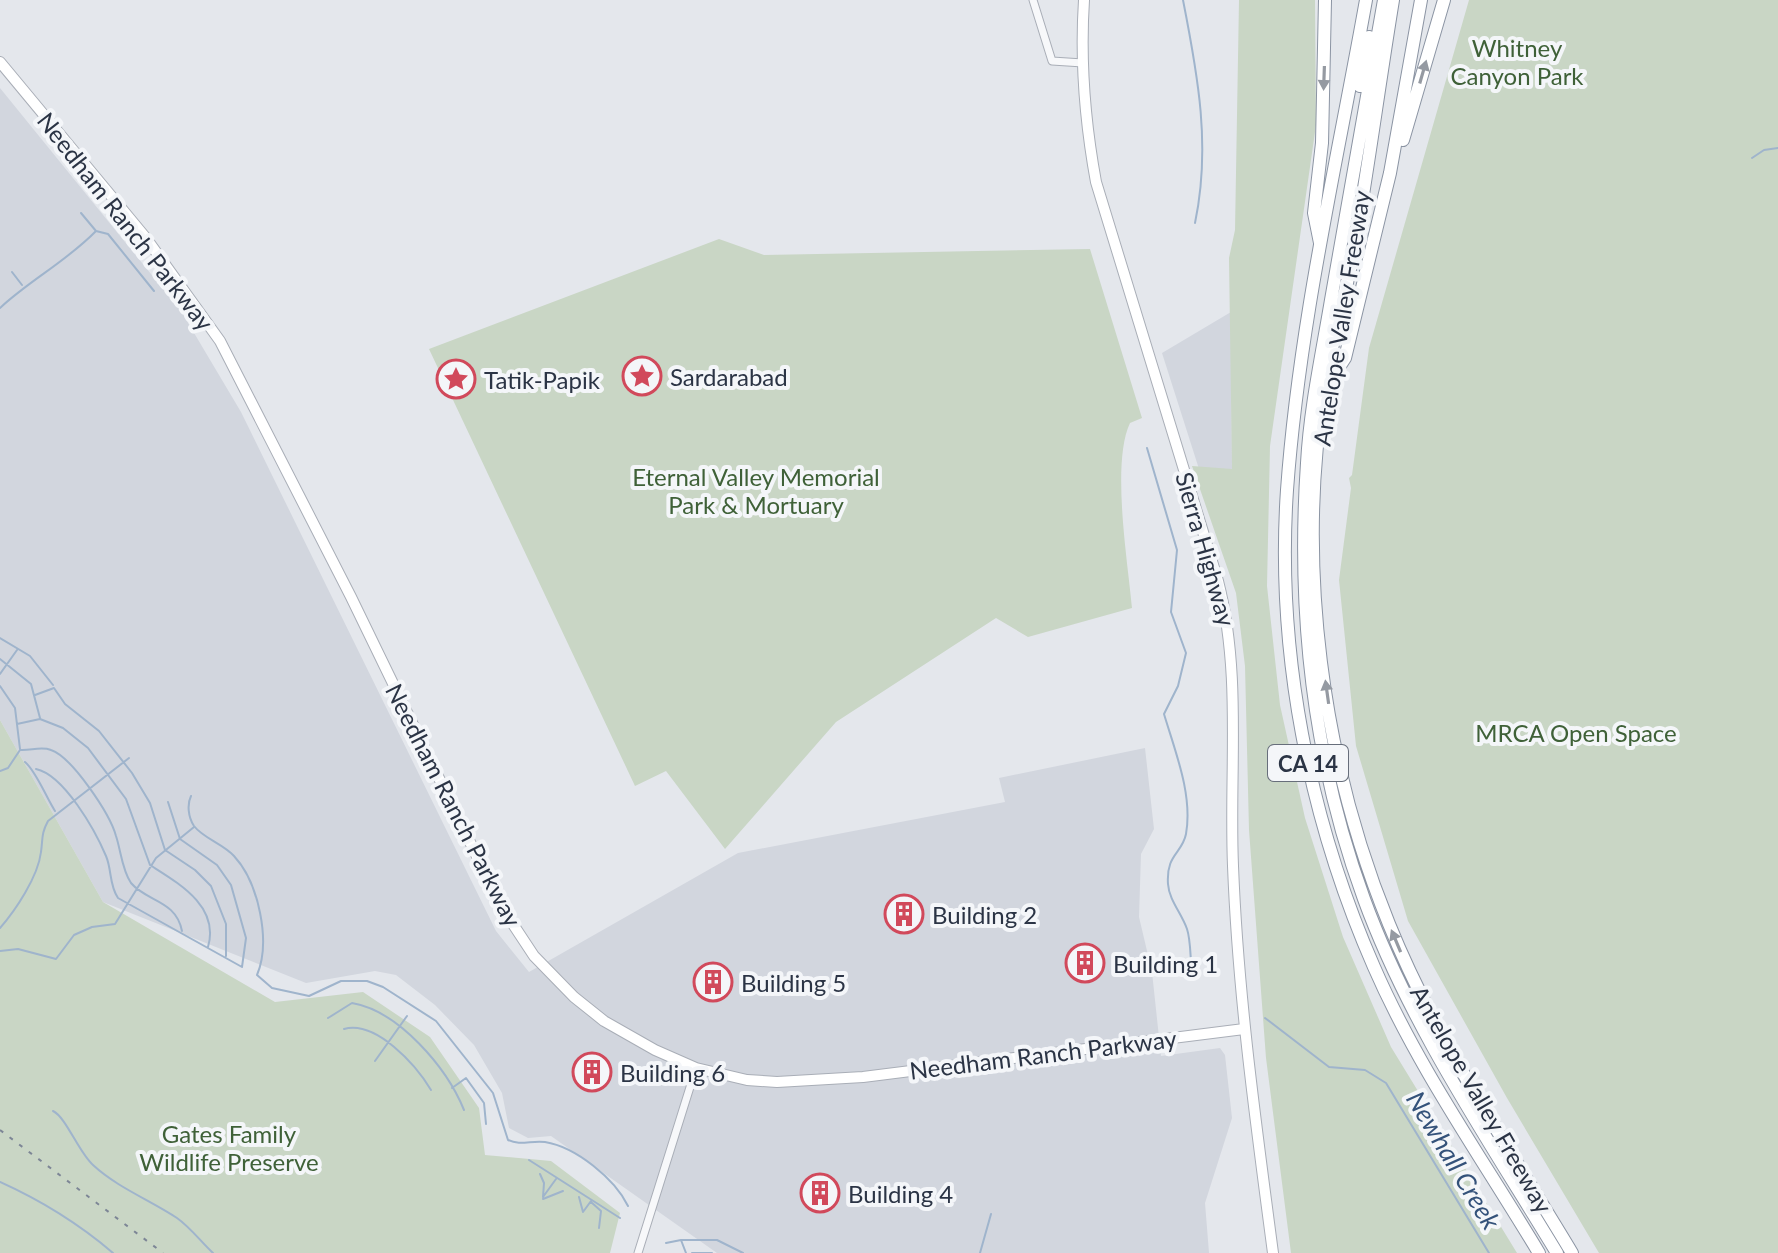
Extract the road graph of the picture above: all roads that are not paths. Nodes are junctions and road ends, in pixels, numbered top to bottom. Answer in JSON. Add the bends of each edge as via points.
{"nodes":[{"id":1,"x":1033,"y":0,"type":"edge"},
{"id":2,"x":1084,"y":0,"type":"edge"},
{"id":3,"x":1325,"y":0,"type":"edge"},
{"id":4,"x":1366,"y":0,"type":"edge"},
{"id":5,"x":1375,"y":0,"type":"edge"},
{"id":6,"x":1384,"y":0,"type":"edge"},
{"id":7,"x":1393,"y":0,"type":"edge"},
{"id":8,"x":1421,"y":0,"type":"edge"},
{"id":9,"x":1444,"y":0,"type":"edge"},
{"id":10,"x":0,"y":62,"type":"edge"},
{"id":11,"x":1083,"y":63,"type":"junction"},
{"id":12,"x":1390,"y":173,"type":"junction"},
{"id":13,"x":1321,"y":250,"type":"junction"},
{"id":14,"x":1324,"y":390,"type":"junction"},
{"id":15,"x":1244,"y":1029,"type":"junction"},
{"id":16,"x":696,"y":1068,"type":"junction"},
{"id":17,"x":1525,"y":1229,"type":"junction"},
{"id":18,"x":638,"y":1253,"type":"edge"},
{"id":19,"x":1273,"y":1253,"type":"edge"},
{"id":20,"x":1539,"y":1253,"type":"edge"},
{"id":21,"x":1557,"y":1253,"type":"edge"},
{"id":22,"x":1572,"y":1253,"type":"edge"}],
"edges":[{"from":1,"to":11,"type":"street","via":[[1052,61]]},
{"from":2,"to":11,"type":"street","name":"Sierra Highway"},
{"from":3,"to":13,"type":"highway","one_way":true,"via":[[1322,143],[1314,213]]},
{"from":4,"to":13,"type":"highway","name":"Antelope Valley Freeway","number":"CA 14"},
{"from":5,"to":17,"type":"highway","via":[[1300,461],[1295,559],[1302,663],[1323,783],[1365,920],[1431,1058],[1527,1216]]},
{"from":6,"to":21,"type":"highway","via":[[1307,460],[1304,580],[1312,678],[1341,829],[1375,927],[1442,1062]]},
{"from":7,"to":14,"type":"highway","name":"Antelope Valley Freeway","number":"CA 14","via":[[1353,254]]},
{"from":8,"to":12,"type":"highway"},
{"from":12,"to":9,"type":"highway","one_way":true},
{"from":10,"to":16,"type":"street","name":"Needham Ranch Parkway","via":[[146,238],[220,341],[515,930],[557,981],[604,1021]]},
{"from":11,"to":15,"type":"street","name":"Sierra Highway","via":[[1091,155],[1109,233],[1229,628],[1233,869]]},
{"from":12,"to":14,"type":"highway","via":[[1345,358]]},
{"from":13,"to":17,"type":"highway","name":"Antelope Valley Freeway","number":"CA 14","via":[[1286,520],[1288,618],[1305,748],[1338,874],[1387,996]]},
{"from":22,"to":14,"type":"highway","name":"Antelope Valley Freeway","number":"CA 14","one_way":true,"via":[[1427,1009],[1358,835],[1335,741],[1314,552]]},
{"from":15,"to":16,"type":"street","name":"Needham Ranch Parkway","via":[[822,1081],[747,1080]]},
{"from":15,"to":19,"type":"street","name":"Sierra Highway"},
{"from":16,"to":18,"type":"street"},
{"from":17,"to":20,"type":"highway","name":"Antelope Valley Freeway","number":"CA 14"}]}
